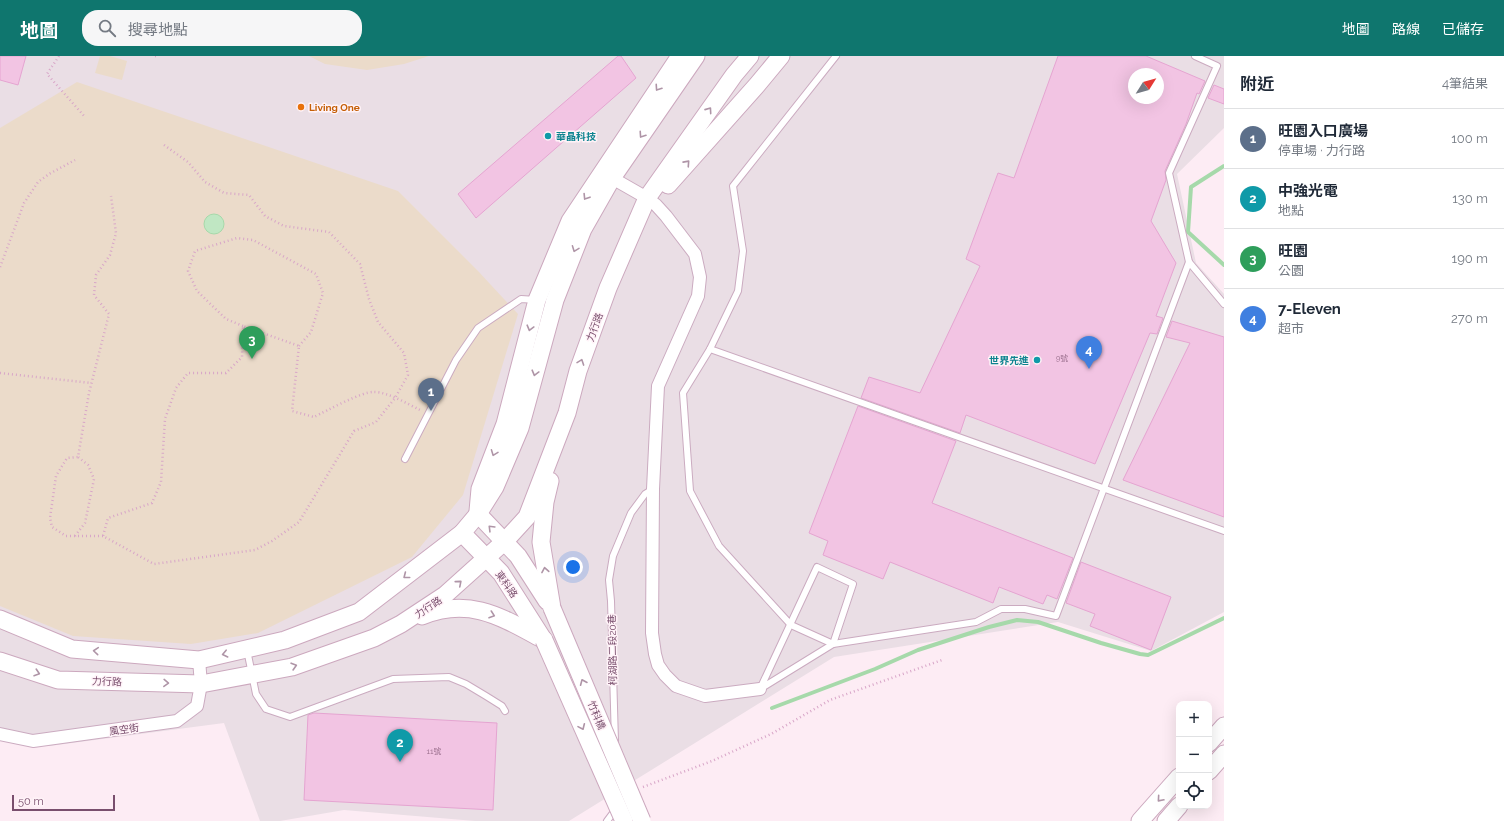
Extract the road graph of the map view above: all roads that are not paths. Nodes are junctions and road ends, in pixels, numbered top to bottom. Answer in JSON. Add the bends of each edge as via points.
{"nodes":[{"id":1,"x":680,"y":56,"type":"edge"},
{"id":2,"x":696,"y":56,"type":"edge"},
{"id":3,"x":750,"y":56,"type":"edge"},
{"id":4,"x":781,"y":56,"type":"edge"},
{"id":5,"x":836,"y":56,"type":"edge"},
{"id":6,"x":1195,"y":56,"type":"edge"},
{"id":7,"x":607,"y":175,"type":"junction"},
{"id":8,"x":652,"y":202,"type":"junction"},
{"id":9,"x":1189,"y":262,"type":"junction"},
{"id":10,"x":538,"y":300,"type":"junction"},
{"id":11,"x":1224,"y":304,"type":"edge"},
{"id":12,"x":710,"y":349,"type":"junction"},
{"id":13,"x":567,"y":413,"type":"junction"},
{"id":14,"x":405,"y":459,"type":"dead end"},
{"id":15,"x":1104,"y":488,"type":"junction"},
{"id":16,"x":653,"y":489,"type":"junction"},
{"id":17,"x":478,"y":514,"type":"junction"},
{"id":18,"x":1224,"y":531,"type":"edge"},
{"id":19,"x":462,"y":533,"type":"junction"},
{"id":20,"x":505,"y":541,"type":"junction"},
{"id":21,"x":487,"y":559,"type":"junction"},
{"id":22,"x":552,"y":608,"type":"junction"},
{"id":23,"x":0,"y":619,"type":"edge"},
{"id":24,"x":401,"y":624,"type":"junction"},
{"id":25,"x":791,"y":625,"type":"junction"},
{"id":26,"x":544,"y":640,"type":"junction"},
{"id":27,"x":833,"y":644,"type":"junction"},
{"id":28,"x":247,"y":649,"type":"junction"},
{"id":29,"x":199,"y":660,"type":"junction"},
{"id":30,"x":0,"y":661,"type":"edge"},
{"id":31,"x":252,"y":675,"type":"junction"},
{"id":32,"x":201,"y":684,"type":"junction"},
{"id":33,"x":760,"y":689,"type":"junction"},
{"id":34,"x":505,"y":711,"type":"dead end"},
{"id":35,"x":1224,"y":726,"type":"edge"},
{"id":36,"x":0,"y":734,"type":"edge"},
{"id":37,"x":1212,"y":740,"type":"edge"},
{"id":38,"x":1224,"y":754,"type":"edge"},
{"id":39,"x":1212,"y":768,"type":"edge"},
{"id":40,"x":1176,"y":780,"type":"edge"},
{"id":41,"x":618,"y":781,"type":"dead end"},
{"id":42,"x":623,"y":799,"type":"dead end"},
{"id":43,"x":1176,"y":809,"type":"edge"},
{"id":44,"x":607,"y":821,"type":"edge"},
{"id":45,"x":624,"y":821,"type":"edge"},
{"id":46,"x":642,"y":821,"type":"edge"},
{"id":47,"x":1140,"y":821,"type":"edge"},
{"id":48,"x":1166,"y":821,"type":"edge"}],
"edges":[{"from":1,"to":7,"type":"street","one_way":true},
{"from":2,"to":7,"type":"street","one_way":true},
{"from":8,"to":3,"type":"street","name":"力行路","one_way":true,"via":[[734,75]]},
{"from":8,"to":4,"type":"street","name":"力行路","one_way":true},
{"from":5,"to":12,"type":"lane","via":[[733,186],[743,251],[738,291]]},
{"from":6,"to":9,"type":"lane","via":[[1217,66],[1169,173]]},
{"from":7,"to":8,"type":"street"},
{"from":7,"to":10,"type":"street","one_way":true,"via":[[570,221]]},
{"from":7,"to":17,"type":"street","one_way":true,"via":[[582,229],[555,300],[520,428],[495,487]]},
{"from":13,"to":8,"type":"street","name":"力行路","one_way":true,"via":[[578,371],[608,288],[635,225]]},
{"from":8,"to":16,"type":"street","via":[[695,254],[700,277],[698,296],[658,386]]},
{"from":9,"to":11,"type":"lane"},
{"from":9,"to":15,"type":"lane"},
{"from":10,"to":14,"type":"lane","via":[[521,299],[478,328],[456,360]]},
{"from":10,"to":17,"type":"street","one_way":true,"via":[[505,424],[480,489]]},
{"from":12,"to":15,"type":"lane"},
{"from":12,"to":25,"type":"lane","via":[[683,393],[690,491],[719,546]]},
{"from":13,"to":20,"type":"street","name":"力行路","via":[[527,517]]},
{"from":22,"to":13,"type":"street","one_way":true,"via":[[541,542],[544,502]]},
{"from":15,"to":18,"type":"lane"},
{"from":15,"to":27,"type":"lane","via":[[1056,616],[1025,609],[1001,609],[976,622]]},
{"from":16,"to":33,"type":"street","via":[[652,632],[658,665],[676,686],[705,696]]},
{"from":16,"to":41,"type":"lane","name":"柯湖路二段20巷","via":[[645,494],[631,513],[613,556],[609,580],[612,601],[613,702]]},
{"from":17,"to":19,"type":"street"},
{"from":20,"to":17,"type":"street","one_way":true},
{"from":19,"to":21,"type":"street","name":"東科路"},
{"from":19,"to":28,"type":"street","one_way":true,"via":[[359,612],[285,640]]},
{"from":20,"to":21,"type":"street","name":"力行路"},
{"from":20,"to":22,"type":"street","via":[[518,556]]},
{"from":24,"to":21,"type":"street","name":"力行路","one_way":true,"via":[[445,595]]},
{"from":21,"to":26,"type":"street","name":"東科路","via":[[501,573]]},
{"from":46,"to":22,"type":"street","name":"竹科橋","one_way":true,"bridge":true},
{"from":29,"to":23,"type":"street","one_way":true,"via":[[72,649]]},
{"from":24,"to":26,"type":"street","one_way":true,"via":[[451,608],[474,608],[501,618]]},
{"from":31,"to":24,"type":"street","name":"力行路","one_way":true,"via":[[292,667],[374,638]]},
{"from":25,"to":27,"type":"lane"},
{"from":25,"to":27,"type":"lane","via":[[817,567],[852,584]]},
{"from":25,"to":33,"type":"lane"},
{"from":26,"to":45,"type":"street","name":"竹科橋","one_way":true,"bridge":true},
{"from":27,"to":33,"type":"lane"},
{"from":28,"to":29,"type":"street","one_way":true},
{"from":28,"to":31,"type":"lane"},
{"from":29,"to":32,"type":"street","name":"風空街"},
{"from":30,"to":32,"type":"street","name":"力行路","one_way":true,"via":[[58,680]]},
{"from":31,"to":32,"type":"street","name":"力行路"},
{"from":31,"to":34,"type":"lane","via":[[256,694],[266,709],[290,716],[393,679],[449,677],[486,696],[502,706]]},
{"from":32,"to":36,"type":"street","name":"風空街","via":[[197,706],[177,721],[33,741]]},
{"from":35,"to":37,"type":"street"},
{"from":38,"to":39,"type":"street"},
{"from":40,"to":47,"type":"street","one_way":true},
{"from":42,"to":44,"type":"lane"},
{"from":43,"to":48,"type":"street"}]}
